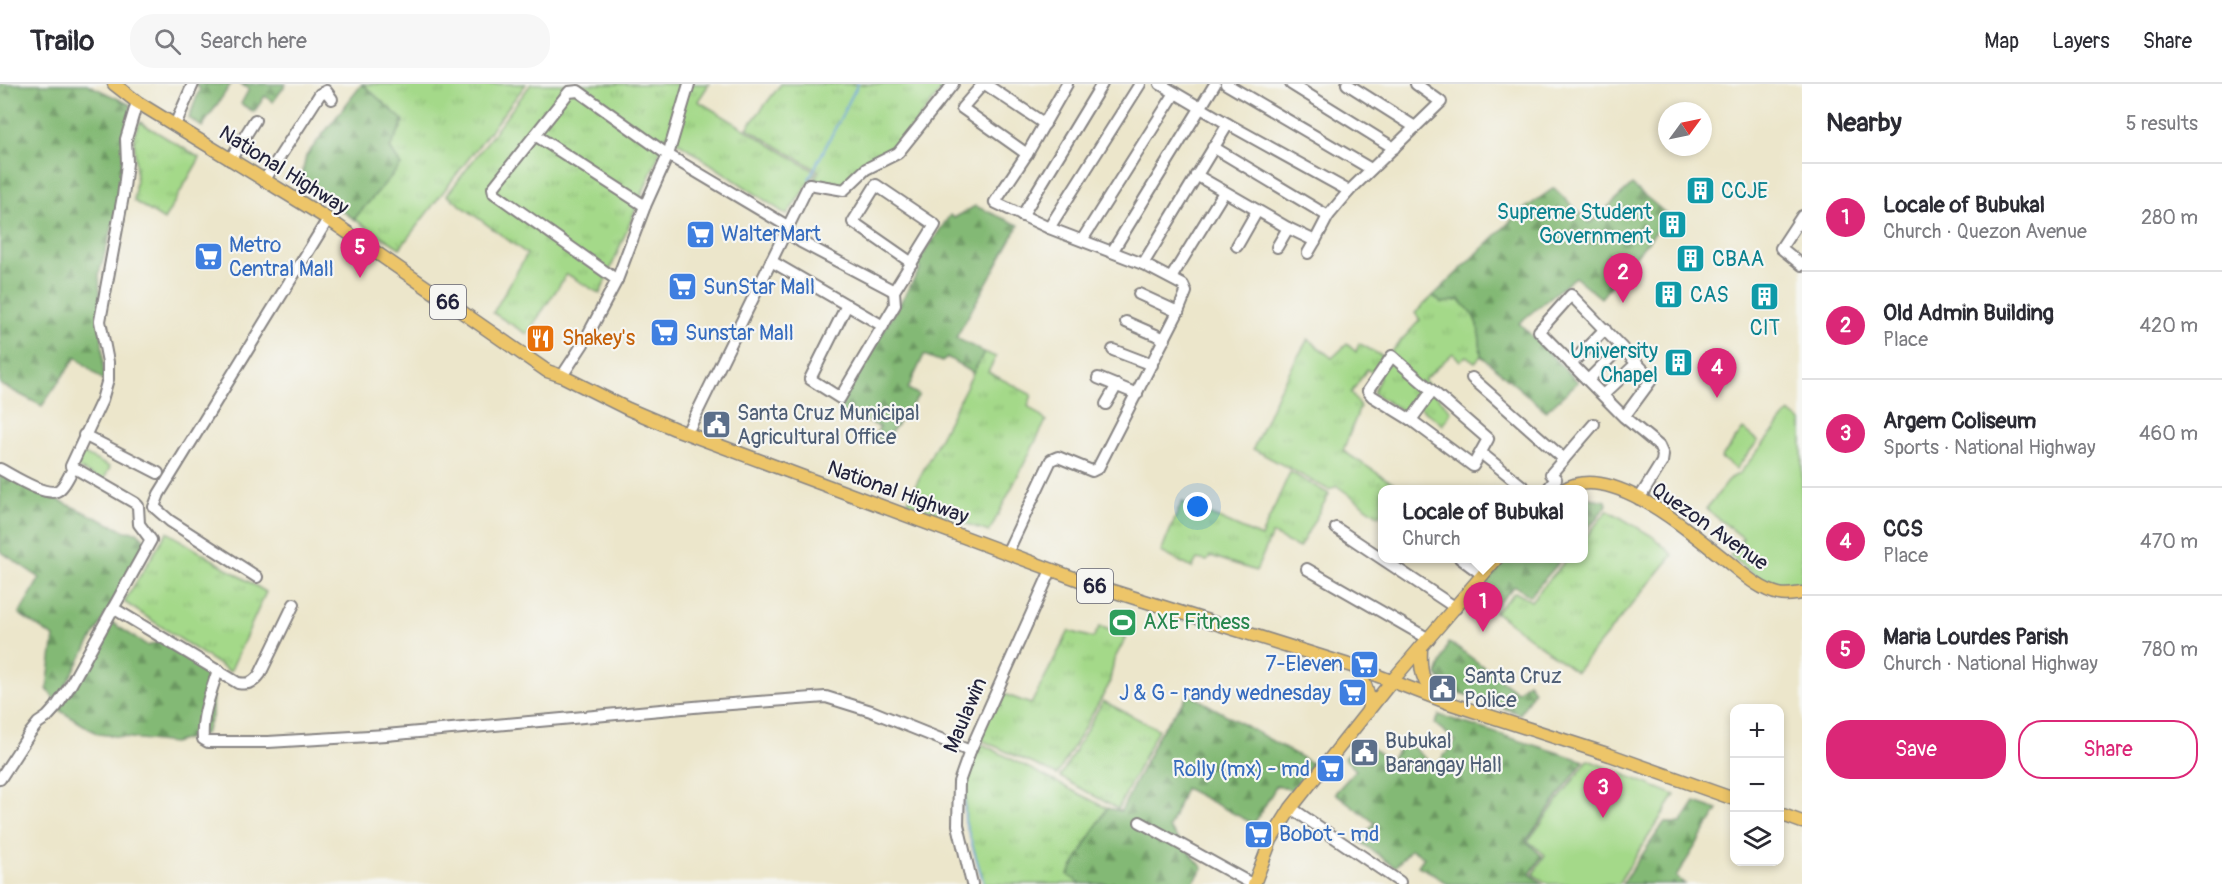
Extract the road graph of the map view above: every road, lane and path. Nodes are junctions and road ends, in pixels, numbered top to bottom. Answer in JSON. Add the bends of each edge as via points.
{"nodes":[{"id":1,"x":114,"y":84,"type":"edge"},
{"id":2,"x":193,"y":84,"type":"edge"},
{"id":3,"x":689,"y":84,"type":"edge"},
{"id":4,"x":953,"y":84,"type":"edge"},
{"id":5,"x":984,"y":84,"type":"edge"},
{"id":6,"x":1102,"y":84,"type":"edge"},
{"id":7,"x":1140,"y":84,"type":"edge"},
{"id":8,"x":1160,"y":84,"type":"edge"},
{"id":9,"x":1215,"y":84,"type":"edge"},
{"id":10,"x":1226,"y":84,"type":"edge"},
{"id":11,"x":1291,"y":84,"type":"edge"},
{"id":12,"x":1347,"y":84,"type":"edge"},
{"id":13,"x":1416,"y":84,"type":"edge"},
{"id":14,"x":1063,"y":86,"type":"edge"},
{"id":15,"x":132,"y":93,"type":"edge"},
{"id":16,"x":1175,"y":93,"type":"junction"},
{"id":17,"x":333,"y":99,"type":"dead end"},
{"id":18,"x":1201,"y":107,"type":"junction"},
{"id":19,"x":255,"y":120,"type":"dead end"},
{"id":20,"x":1045,"y":124,"type":"junction"},
{"id":21,"x":1228,"y":124,"type":"junction"},
{"id":22,"x":175,"y":125,"type":"junction"},
{"id":23,"x":1415,"y":128,"type":"junction"},
{"id":24,"x":535,"y":135,"type":"junction"},
{"id":25,"x":1214,"y":147,"type":"junction"},
{"id":26,"x":1394,"y":148,"type":"junction"},
{"id":27,"x":1027,"y":154,"type":"junction"},
{"id":28,"x":668,"y":155,"type":"junction"},
{"id":29,"x":230,"y":160,"type":"junction"},
{"id":30,"x":1371,"y":169,"type":"junction"},
{"id":31,"x":1196,"y":176,"type":"junction"},
{"id":32,"x":264,"y":181,"type":"junction"},
{"id":33,"x":1349,"y":191,"type":"junction"},
{"id":34,"x":1224,"y":192,"type":"junction"},
{"id":35,"x":645,"y":206,"type":"junction"},
{"id":36,"x":1257,"y":211,"type":"junction"},
{"id":37,"x":1022,"y":216,"type":"junction"},
{"id":38,"x":1328,"y":216,"type":"junction"},
{"id":39,"x":1802,"y":216,"type":"edge"},
{"id":40,"x":328,"y":219,"type":"junction"},
{"id":41,"x":1049,"y":228,"type":"junction"},
{"id":42,"x":1288,"y":228,"type":"junction"},
{"id":43,"x":788,"y":229,"type":"junction"},
{"id":44,"x":1082,"y":240,"type":"junction"},
{"id":45,"x":1315,"y":241,"type":"junction"},
{"id":46,"x":1237,"y":246,"type":"dead end"},
{"id":47,"x":1277,"y":247,"type":"dead end"},
{"id":48,"x":1112,"y":252,"type":"junction"},
{"id":49,"x":1308,"y":253,"type":"dead end"},
{"id":50,"x":771,"y":261,"type":"junction"},
{"id":51,"x":912,"y":263,"type":"junction"},
{"id":52,"x":1143,"y":264,"type":"junction"},
{"id":53,"x":1802,"y":265,"type":"edge"},
{"id":54,"x":1171,"y":278,"type":"junction"},
{"id":55,"x":617,"y":280,"type":"junction"},
{"id":56,"x":894,"y":291,"type":"junction"},
{"id":57,"x":1139,"y":294,"type":"dead end"},
{"id":58,"x":847,"y":305,"type":"junction"},
{"id":59,"x":1179,"y":312,"type":"junction"},
{"id":60,"x":1126,"y":322,"type":"dead end"},
{"id":61,"x":883,"y":326,"type":"junction"},
{"id":62,"x":1605,"y":330,"type":"junction"},
{"id":63,"x":1165,"y":339,"type":"junction"},
{"id":64,"x":1621,"y":347,"type":"junction"},
{"id":65,"x":1113,"y":350,"type":"dead end"},
{"id":66,"x":1636,"y":363,"type":"junction"},
{"id":67,"x":1571,"y":364,"type":"junction"},
{"id":68,"x":1152,"y":365,"type":"junction"},
{"id":69,"x":562,"y":376,"type":"junction"},
{"id":70,"x":1098,"y":378,"type":"dead end"},
{"id":71,"x":1472,"y":378,"type":"dead end"},
{"id":72,"x":1588,"y":380,"type":"junction"},
{"id":73,"x":1117,"y":385,"type":"junction"},
{"id":74,"x":1432,"y":391,"type":"junction"},
{"id":75,"x":1137,"y":394,"type":"junction"},
{"id":76,"x":1603,"y":395,"type":"junction"},
{"id":77,"x":1106,"y":404,"type":"dead end"},
{"id":78,"x":1624,"y":417,"type":"junction"},
{"id":79,"x":1411,"y":420,"type":"junction"},
{"id":80,"x":1594,"y":424,"type":"dead end"},
{"id":81,"x":687,"y":433,"type":"junction"},
{"id":82,"x":84,"y":435,"type":"junction"},
{"id":83,"x":1481,"y":453,"type":"junction"},
{"id":84,"x":1564,"y":459,"type":"junction"},
{"id":85,"x":0,"y":469,"type":"edge"},
{"id":86,"x":73,"y":469,"type":"junction"},
{"id":87,"x":158,"y":473,"type":"dead end"},
{"id":88,"x":1522,"y":485,"type":"edge"},
{"id":89,"x":1551,"y":485,"type":"edge"},
{"id":90,"x":1573,"y":485,"type":"edge"},
{"id":91,"x":1639,"y":499,"type":"junction"},
{"id":92,"x":1336,"y":528,"type":"dead end"},
{"id":93,"x":1007,"y":553,"type":"junction"},
{"id":94,"x":1378,"y":556,"type":"edge"},
{"id":95,"x":1388,"y":563,"type":"edge"},
{"id":96,"x":1467,"y":563,"type":"edge"},
{"id":97,"x":1493,"y":563,"type":"edge"},
{"id":98,"x":1308,"y":569,"type":"dead end"},
{"id":99,"x":1051,"y":570,"type":"junction"},
{"id":100,"x":1483,"y":575,"type":"junction"},
{"id":101,"x":257,"y":577,"type":"dead end"},
{"id":102,"x":1802,"y":593,"type":"edge"},
{"id":103,"x":294,"y":604,"type":"dead end"},
{"id":104,"x":113,"y":608,"type":"junction"},
{"id":105,"x":1456,"y":608,"type":"junction"},
{"id":106,"x":1425,"y":644,"type":"junction"},
{"id":107,"x":1355,"y":668,"type":"junction"},
{"id":108,"x":218,"y":670,"type":"junction"},
{"id":109,"x":1391,"y":682,"type":"junction"},
{"id":110,"x":1446,"y":702,"type":"junction"},
{"id":111,"x":1368,"y":712,"type":"junction"},
{"id":112,"x":970,"y":751,"type":"junction"},
{"id":113,"x":0,"y":779,"type":"edge"},
{"id":114,"x":1730,"y":798,"type":"edge"},
{"id":115,"x":1291,"y":808,"type":"junction"},
{"id":116,"x":1784,"y":816,"type":"edge"},
{"id":117,"x":1140,"y":822,"type":"dead end"},
{"id":118,"x":1802,"y":822,"type":"edge"},
{"id":119,"x":1400,"y":882,"type":"dead end"},
{"id":120,"x":972,"y":884,"type":"edge"},
{"id":121,"x":1253,"y":884,"type":"edge"}],
"edges":[{"from":1,"to":15,"type":"main road","name":"National Highway","number":"66"},
{"from":2,"to":22,"type":"street"},
{"from":3,"to":28,"type":"street"},
{"from":4,"to":43,"type":"street","via":[[898,153],[866,169],[844,190],[809,184]]},
{"from":5,"to":20,"type":"street"},
{"from":5,"to":27,"type":"street","via":[[962,108]]},
{"from":6,"to":37,"type":"street"},
{"from":7,"to":41,"type":"street"},
{"from":8,"to":16,"type":"street"},
{"from":9,"to":18,"type":"street"},
{"from":10,"to":30,"type":"street"},
{"from":11,"to":26,"type":"street"},
{"from":12,"to":23,"type":"street"},
{"from":13,"to":23,"type":"street","via":[[1441,102]]},
{"from":14,"to":20,"type":"street"},
{"from":15,"to":22,"type":"main road","name":"National Highway","number":"66"},
{"from":15,"to":82,"type":"street","via":[[123,196],[100,321],[108,379]]},
{"from":16,"to":18,"type":"street"},
{"from":16,"to":44,"type":"street"},
{"from":17,"to":32,"type":"street","via":[[326,91],[320,94]]},
{"from":18,"to":21,"type":"street"},
{"from":18,"to":48,"type":"street"},
{"from":19,"to":29,"type":"street"},
{"from":20,"to":27,"type":"street"},
{"from":21,"to":25,"type":"street"},
{"from":21,"to":33,"type":"street"},
{"from":22,"to":29,"type":"main road","name":"National Highway","number":"66"},
{"from":23,"to":26,"type":"street"},
{"from":24,"to":28,"type":"street","via":[[563,98],[569,92],[578,92]]},
{"from":24,"to":35,"type":"street"},
{"from":24,"to":55,"type":"street","via":[[493,188],[494,193]]},
{"from":25,"to":31,"type":"street"},
{"from":25,"to":38,"type":"street"},
{"from":26,"to":30,"type":"street"},
{"from":27,"to":37,"type":"street","via":[[995,201]]},
{"from":28,"to":35,"type":"street"},
{"from":28,"to":43,"type":"street"},
{"from":29,"to":32,"type":"main road","name":"National Highway","number":"66"},
{"from":30,"to":33,"type":"street"},
{"from":31,"to":34,"type":"street"},
{"from":31,"to":52,"type":"street"},
{"from":32,"to":40,"type":"main road","name":"National Highway","number":"66"},
{"from":33,"to":38,"type":"street"},
{"from":34,"to":36,"type":"street"},
{"from":34,"to":54,"type":"street"},
{"from":35,"to":55,"type":"street"},
{"from":36,"to":42,"type":"street"},
{"from":36,"to":46,"type":"street"},
{"from":37,"to":41,"type":"street"},
{"from":38,"to":45,"type":"street"},
{"from":39,"to":53,"type":"street","via":[[1781,248]]},
{"from":40,"to":69,"type":"main road","name":"National Highway","number":"66","via":[[547,371]]},
{"from":40,"to":101,"type":"street","via":[[154,507]]},
{"from":41,"to":44,"type":"street"},
{"from":42,"to":45,"type":"street"},
{"from":42,"to":47,"type":"street"},
{"from":43,"to":50,"type":"street"},
{"from":43,"to":56,"type":"street","via":[[801,242]]},
{"from":44,"to":48,"type":"street"},
{"from":45,"to":49,"type":"street"},
{"from":48,"to":52,"type":"street"},
{"from":50,"to":58,"type":"street"},
{"from":50,"to":81,"type":"street"},
{"from":51,"to":51,"type":"street","via":[[935,225],[876,185],[853,222]]},
{"from":51,"to":56,"type":"street"},
{"from":52,"to":54,"type":"street"},
{"from":54,"to":59,"type":"street","via":[[1186,292]]},
{"from":55,"to":69,"type":"street"},
{"from":56,"to":61,"type":"street","via":[[895,305]]},
{"from":57,"to":59,"type":"street"},
{"from":58,"to":61,"type":"street"},
{"from":58,"to":61,"type":"street","via":[[810,379],[840,398]]},
{"from":59,"to":63,"type":"street"},
{"from":60,"to":63,"type":"street"},
{"from":62,"to":64,"type":"street"},
{"from":62,"to":67,"type":"street"},
{"from":62,"to":67,"type":"street","via":[[1571,295],[1539,331]]},
{"from":63,"to":68,"type":"street"},
{"from":64,"to":66,"type":"street"},
{"from":64,"to":72,"type":"street"},
{"from":65,"to":68,"type":"street"},
{"from":66,"to":76,"type":"street"},
{"from":66,"to":78,"type":"street","via":[[1652,379]]},
{"from":67,"to":72,"type":"street"},
{"from":68,"to":75,"type":"street"},
{"from":69,"to":81,"type":"main road","name":"National Highway","number":"66"},
{"from":70,"to":73,"type":"street"},
{"from":71,"to":84,"type":"street"},
{"from":72,"to":76,"type":"street"},
{"from":73,"to":75,"type":"street"},
{"from":73,"to":77,"type":"street"},
{"from":74,"to":79,"type":"street"},
{"from":74,"to":79,"type":"street","via":[[1392,356],[1368,391]]},
{"from":74,"to":83,"type":"street","via":[[1488,439]]},
{"from":75,"to":93,"type":"street","via":[[1098,468],[1092,471],[1058,457],[1051,460]]},
{"from":76,"to":78,"type":"street"},
{"from":78,"to":91,"type":"street","via":[[1659,446],[1663,455]]},
{"from":79,"to":83,"type":"street","via":[[1473,466]]},
{"from":80,"to":84,"type":"street"},
{"from":81,"to":93,"type":"main road","name":"National Highway","number":"66"},
{"from":82,"to":86,"type":"street","via":[[70,466]]},
{"from":82,"to":87,"type":"street"},
{"from":83,"to":88,"type":"street"},
{"from":84,"to":89,"type":"street","via":[[1551,474],[1556,479]]},
{"from":85,"to":86,"type":"street","via":[[52,492],[61,488]]},
{"from":86,"to":104,"type":"street","via":[[135,503],[139,524],[150,537]]},
{"from":90,"to":91,"type":"main road","name":"Quezon Avenue","via":[[1596,482]]},
{"from":91,"to":102,"type":"main road","name":"Quezon Avenue","via":[[1759,585],[1779,594]]},
{"from":92,"to":94,"type":"street"},
{"from":93,"to":99,"type":"main road","name":"National Highway","number":"66"},
{"from":95,"to":105,"type":"street"},
{"from":96,"to":100,"type":"street"},
{"from":97,"to":100,"type":"main road"},
{"from":98,"to":106,"type":"street"},
{"from":99,"to":107,"type":"main road","name":"National Highway","number":"66"},
{"from":99,"to":112,"type":"street","name":"Maulawin"},
{"from":100,"to":105,"type":"main road"},
{"from":103,"to":108,"type":"street","via":[[255,681],[238,683]]},
{"from":104,"to":108,"type":"street"},
{"from":104,"to":113,"type":"street","via":[[70,686],[48,717],[34,728]]},
{"from":105,"to":106,"type":"main road"},
{"from":106,"to":109,"type":"main road"},
{"from":106,"to":110,"type":"main road","via":[[1420,663],[1424,682]]},
{"from":107,"to":109,"type":"main road","name":"National Highway","number":"66"},
{"from":107,"to":111,"type":"main road","via":[[1367,688]]},
{"from":108,"to":112,"type":"street","via":[[202,730],[203,739],[208,742],[386,735],[826,697]]},
{"from":109,"to":110,"type":"main road","name":"National Highway","number":"66"},
{"from":109,"to":111,"type":"main road"},
{"from":110,"to":114,"type":"main road","name":"National Highway","number":"66"},
{"from":111,"to":115,"type":"main road"},
{"from":112,"to":120,"type":"street","name":"Maulawin","via":[[959,782],[958,825]]},
{"from":115,"to":119,"type":"street"},
{"from":115,"to":121,"type":"main road","via":[[1271,840]]},
{"from":116,"to":118,"type":"main road"},
{"from":117,"to":121,"type":"street"}]}
